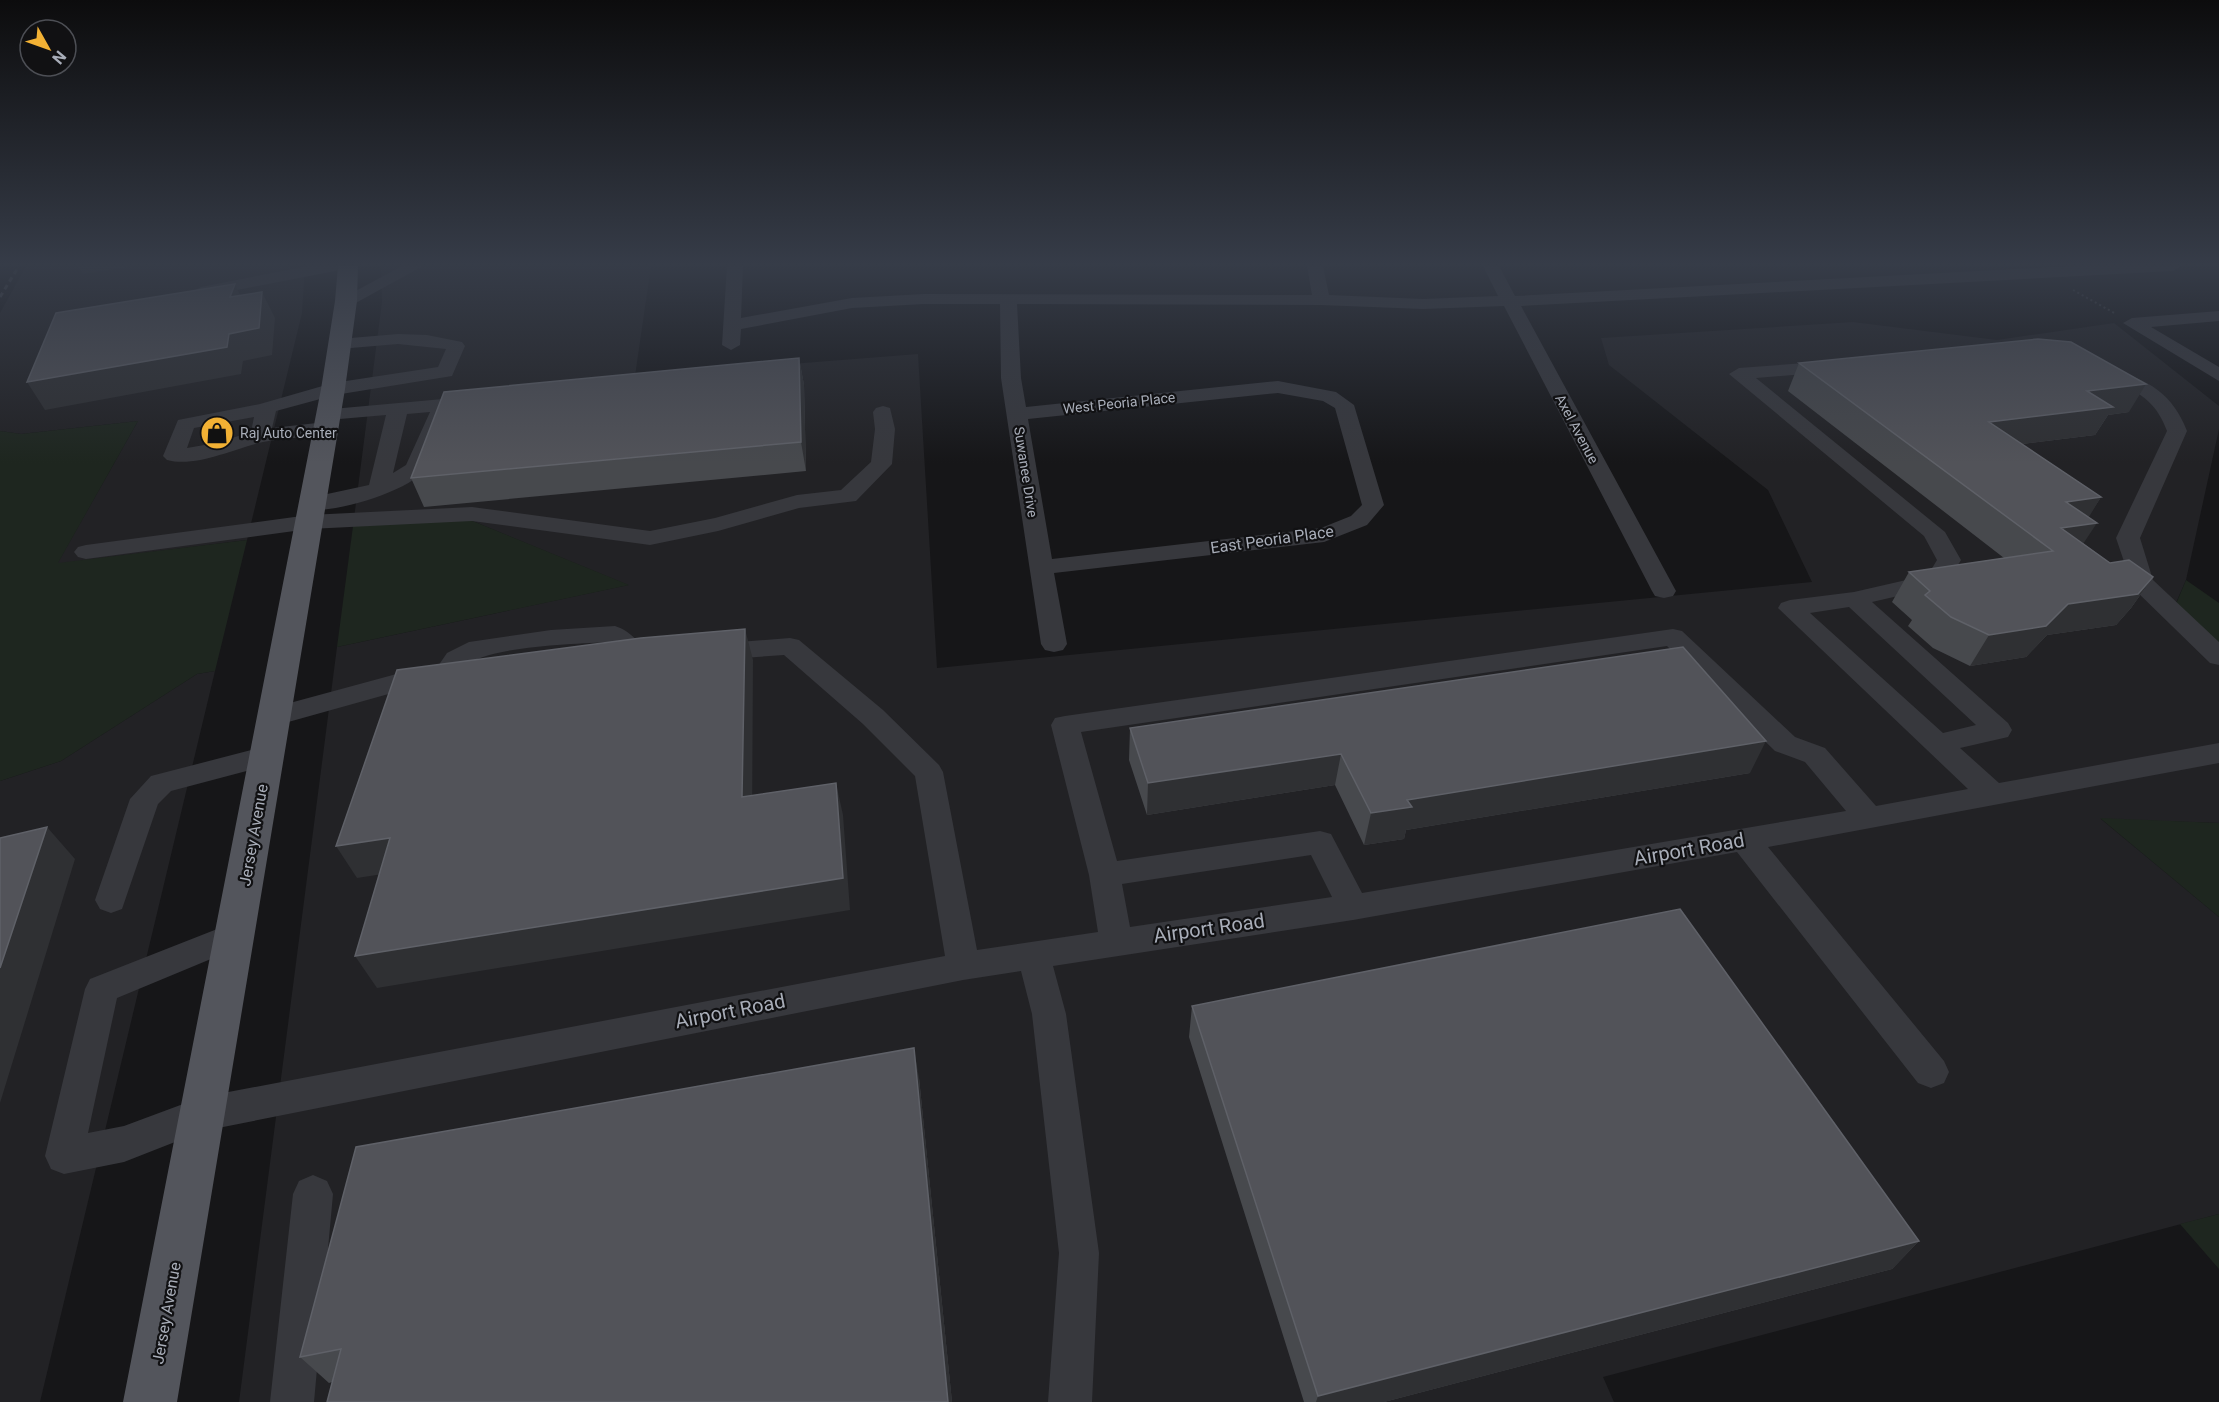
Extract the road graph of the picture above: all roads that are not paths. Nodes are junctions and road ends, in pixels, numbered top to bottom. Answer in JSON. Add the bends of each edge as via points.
{"nodes":[{"id":1,"x":341,"y":331,"type":"edge"},
{"id":2,"x":732,"y":331,"type":"edge"},
{"id":3,"x":1009,"y":331,"type":"edge"},
{"id":4,"x":1525,"y":331,"type":"edge"},
{"id":5,"x":2146,"y":331,"type":"edge"},
{"id":6,"x":339,"y":344,"type":"junction"},
{"id":7,"x":731,"y":345,"type":"dead end"},
{"id":8,"x":1856,"y":365,"type":"edge"},
{"id":9,"x":2095,"y":371,"type":"edge"},
{"id":10,"x":2218,"y":373,"type":"edge"},
{"id":11,"x":1222,"y":392,"type":"joint"},
{"id":12,"x":466,"y":403,"type":"edge"},
{"id":13,"x":443,"y":405,"type":"junction"},
{"id":14,"x":398,"y":408,"type":"junction"},
{"id":15,"x":266,"y":409,"type":"junction"},
{"id":16,"x":329,"y":410,"type":"junction"},
{"id":17,"x":883,"y":412,"type":"dead end"},
{"id":18,"x":1016,"y":414,"type":"junction"},
{"id":19,"x":260,"y":436,"type":"junction"},
{"id":20,"x":379,"y":489,"type":"junction"},
{"id":21,"x":311,"y":513,"type":"junction"},
{"id":22,"x":86,"y":552,"type":"dead end"},
{"id":23,"x":1042,"y":567,"type":"junction"},
{"id":24,"x":1664,"y":591,"type":"dead end"},
{"id":25,"x":1854,"y":599,"type":"junction"},
{"id":26,"x":1054,"y":644,"type":"dead end"},
{"id":27,"x":662,"y":656,"type":"junction"},
{"id":28,"x":2219,"y":657,"type":"edge"},
{"id":29,"x":603,"y":662,"type":"edge"},
{"id":30,"x":449,"y":669,"type":"junction"},
{"id":31,"x":495,"y":673,"type":"edge"},
{"id":32,"x":274,"y":717,"type":"junction"},
{"id":33,"x":1935,"y":744,"type":"junction"},
{"id":34,"x":2219,"y":753,"type":"edge"},
{"id":35,"x":267,"y":756,"type":"junction"},
{"id":36,"x":1993,"y":795,"type":"junction"},
{"id":37,"x":1869,"y":818,"type":"junction"},
{"id":38,"x":1744,"y":840,"type":"junction"},
{"id":39,"x":1105,"y":875,"type":"junction"},
{"id":40,"x":111,"y":900,"type":"dead end"},
{"id":41,"x":1353,"y":907,"type":"junction"},
{"id":42,"x":235,"y":935,"type":"junction"},
{"id":43,"x":1116,"y":942,"type":"junction"},
{"id":44,"x":1034,"y":954,"type":"junction"},
{"id":45,"x":963,"y":966,"type":"junction"},
{"id":46,"x":1931,"y":1072,"type":"dead end"},
{"id":47,"x":202,"y":1114,"type":"junction"},
{"id":48,"x":313,"y":1194,"type":"dead end"},
{"id":49,"x":150,"y":1402,"type":"edge"},
{"id":50,"x":292,"y":1402,"type":"edge"},
{"id":51,"x":1070,"y":1402,"type":"edge"}],
"edges":[{"from":1,"to":6,"type":"main road","name":"Jersey Avenue"},
{"from":2,"to":7,"type":"street"},
{"from":3,"to":18,"type":"street","name":"Suwanee Drive"},
{"from":4,"to":24,"type":"street","name":"Axel Avenue"},
{"from":5,"to":10,"type":"street"},
{"from":6,"to":16,"type":"main road","name":"Jersey Avenue"},
{"from":6,"to":16,"type":"street","via":[[393,337],[432,339],[456,346],[445,372]]},
{"from":8,"to":25,"type":"street","via":[[1739,374],[1935,532],[1949,560],[1936,580]]},
{"from":9,"to":28,"type":"street","via":[[2140,384],[2171,411],[2177,431],[2128,538],[2142,583]]},
{"from":11,"to":18,"type":"street","name":"West Peoria Place"},
{"from":11,"to":23,"type":"street","name":"East Peoria Place","via":[[1278,387],[1329,396],[1344,405],[1373,505],[1369,512],[1324,535]]},
{"from":12,"to":13,"type":"street"},
{"from":13,"to":14,"type":"street"},
{"from":13,"to":20,"type":"street","via":[[415,468]]},
{"from":14,"to":16,"type":"street"},
{"from":14,"to":20,"type":"street"},
{"from":15,"to":16,"type":"street"},
{"from":15,"to":19,"type":"street"},
{"from":15,"to":19,"type":"street","via":[[185,424],[174,456],[219,449]]},
{"from":16,"to":19,"type":"street"},
{"from":16,"to":21,"type":"main road","name":"Jersey Avenue"},
{"from":17,"to":21,"type":"street","via":[[882,464],[848,496],[797,502],[650,538],[472,513]]},
{"from":18,"to":23,"type":"street","name":"Suwanee Drive"},
{"from":20,"to":21,"type":"street"},
{"from":21,"to":22,"type":"street"},
{"from":21,"to":32,"type":"main road","name":"Jersey Avenue"},
{"from":23,"to":26,"type":"street","name":"Suwanee Drive"},
{"from":25,"to":33,"type":"street","via":[[1998,730]]},
{"from":25,"to":33,"type":"street","via":[[1790,608]]},
{"from":27,"to":29,"type":"street"},
{"from":27,"to":30,"type":"street","via":[[615,634],[469,650]]},
{"from":27,"to":45,"type":"street","via":[[790,646],[873,717],[929,772]]},
{"from":30,"to":31,"type":"street","via":[[460,676]]},
{"from":30,"to":32,"type":"street"},
{"from":32,"to":35,"type":"main road","name":"Jersey Avenue"},
{"from":33,"to":36,"type":"street"},
{"from":34,"to":36,"type":"street","name":"Airport Road"},
{"from":35,"to":40,"type":"street","via":[[161,783],[145,799]]},
{"from":35,"to":42,"type":"main road","name":"Jersey Avenue"},
{"from":36,"to":37,"type":"street","name":"Airport Road"},
{"from":37,"to":38,"type":"street","name":"Airport Road"},
{"from":37,"to":39,"type":"street","via":[[1815,755],[1785,744],[1673,637],[1065,725]]},
{"from":38,"to":41,"type":"street","name":"Airport Road"},
{"from":38,"to":46,"type":"street"},
{"from":39,"to":41,"type":"street","via":[[1320,842]]},
{"from":39,"to":43,"type":"street"},
{"from":41,"to":43,"type":"street","name":"Airport Road"},
{"from":42,"to":47,"type":"main road","name":"Jersey Avenue"},
{"from":42,"to":47,"type":"street","name":"Airport Road","via":[[102,989],[64,1156],[124,1144]]},
{"from":43,"to":44,"type":"street","name":"Airport Road"},
{"from":44,"to":45,"type":"street","name":"Airport Road"},
{"from":44,"to":51,"type":"street","via":[[1049,1014],[1079,1253]]},
{"from":45,"to":47,"type":"street","name":"Airport Road"},
{"from":47,"to":49,"type":"main road","name":"Jersey Avenue"},
{"from":48,"to":50,"type":"street"}]}
